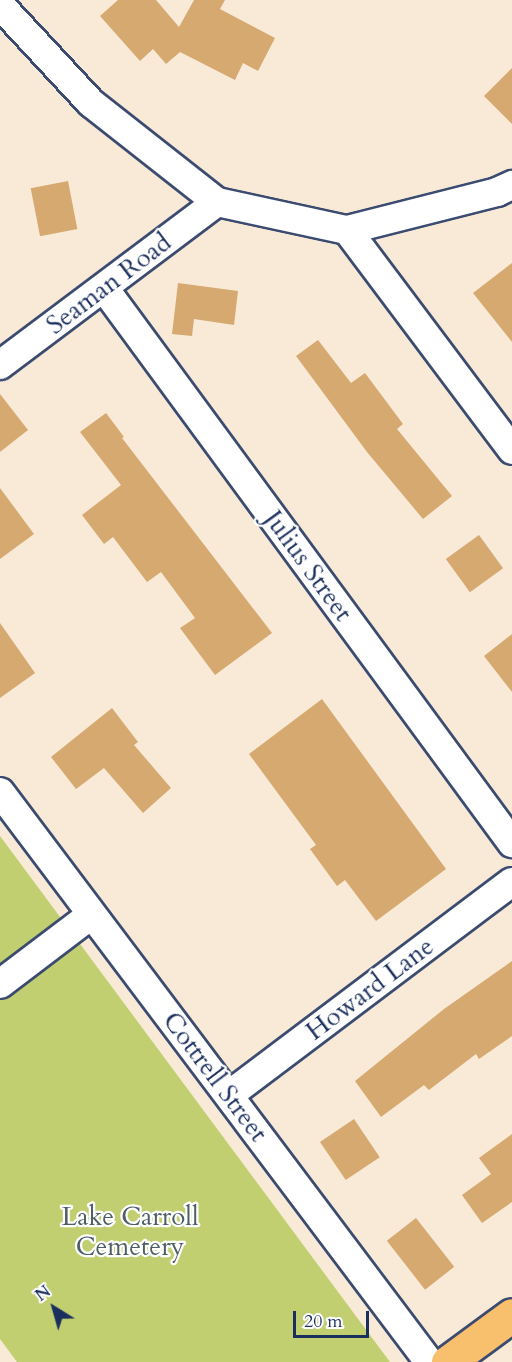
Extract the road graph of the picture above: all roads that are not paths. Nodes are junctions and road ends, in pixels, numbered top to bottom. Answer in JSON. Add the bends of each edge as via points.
{"nodes":[{"id":1,"x":0,"y":5,"type":"edge"},
{"id":2,"x":512,"y":185,"type":"edge"},
{"id":3,"x":217,"y":202,"type":"junction"},
{"id":4,"x":347,"y":230,"type":"junction"},
{"id":5,"x":104,"y":288,"type":"junction"},
{"id":6,"x":0,"y":365,"type":"edge"},
{"id":7,"x":512,"y":450,"type":"edge"},
{"id":8,"x":0,"y":792,"type":"edge"},
{"id":9,"x":512,"y":843,"type":"edge"},
{"id":10,"x":512,"y":882,"type":"edge"},
{"id":11,"x":91,"y":915,"type":"junction"},
{"id":12,"x":0,"y":984,"type":"edge"},
{"id":13,"x":229,"y":1095,"type":"junction"},
{"id":14,"x":512,"y":1315,"type":"edge"},
{"id":15,"x":429,"y":1362,"type":"edge"},
{"id":16,"x":448,"y":1362,"type":"edge"}],
"edges":[{"from":1,"to":3,"type":"street","via":[[91,103]]},
{"from":2,"to":4,"type":"street"},
{"from":3,"to":4,"type":"street"},
{"from":3,"to":5,"type":"street","name":"Seaman Road"},
{"from":4,"to":7,"type":"street"},
{"from":5,"to":6,"type":"street","name":"Seaman Road"},
{"from":5,"to":9,"type":"street","name":"Julius Street"},
{"from":8,"to":11,"type":"street","name":"Cottrell Street"},
{"from":10,"to":13,"type":"street","name":"Howard Lane"},
{"from":11,"to":12,"type":"street"},
{"from":11,"to":13,"type":"street","name":"Cottrell Street"},
{"from":13,"to":15,"type":"street","name":"Cottrell Street"},
{"from":14,"to":16,"type":"main road"}]}
